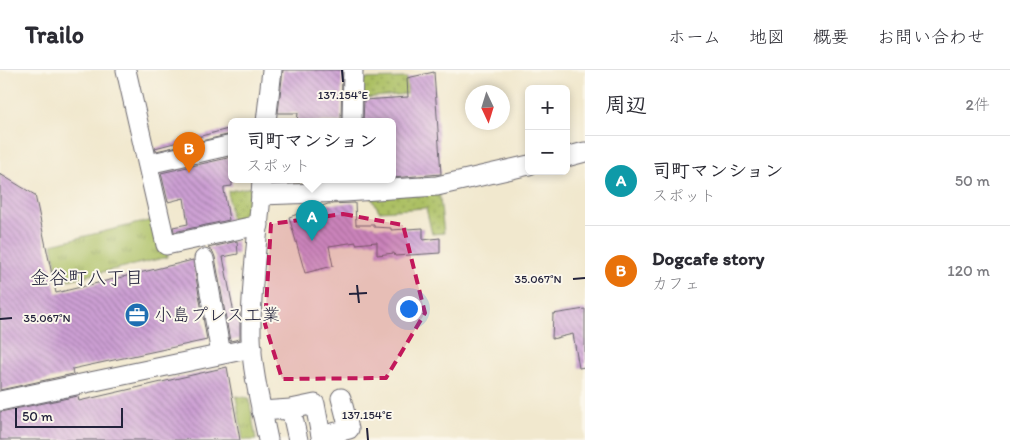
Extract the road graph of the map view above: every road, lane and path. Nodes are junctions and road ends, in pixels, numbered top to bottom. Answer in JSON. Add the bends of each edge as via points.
{"nodes":[{"id":1,"x":126,"y":70,"type":"edge"},
{"id":2,"x":272,"y":70,"type":"edge"},
{"id":3,"x":353,"y":70,"type":"edge"},
{"id":4,"x":266,"y":118,"type":"edge"},
{"id":5,"x":352,"y":118,"type":"edge"},
{"id":6,"x":228,"y":146,"type":"edge"},
{"id":7,"x":585,"y":152,"type":"edge"},
{"id":8,"x":570,"y":155,"type":"edge"},
{"id":9,"x":148,"y":164,"type":"junction"},
{"id":10,"x":525,"y":166,"type":"edge"},
{"id":11,"x":351,"y":186,"type":"edge"},
{"id":12,"x":262,"y":188,"type":"edge"},
{"id":13,"x":259,"y":225,"type":"junction"},
{"id":14,"x":204,"y":259,"type":"dead end"},
{"id":15,"x":252,"y":348,"type":"junction"},
{"id":16,"x":222,"y":354,"type":"junction"},
{"id":17,"x":341,"y":398,"type":"dead end"},
{"id":18,"x":0,"y":401,"type":"edge"},
{"id":19,"x":291,"y":409,"type":"junction"},
{"id":20,"x":262,"y":410,"type":"junction"},
{"id":21,"x":350,"y":435,"type":"edge"},
{"id":22,"x":268,"y":440,"type":"edge"},
{"id":23,"x":298,"y":440,"type":"edge"}],
"edges":[{"from":1,"to":9,"type":"street"},
{"from":2,"to":4,"type":"street"},
{"from":3,"to":5,"type":"street"},
{"from":6,"to":9,"type":"street"},
{"from":7,"to":8,"type":"street"},
{"from":9,"to":13,"type":"street","via":[[166,246]]},
{"from":10,"to":11,"type":"street","via":[[437,186]]},
{"from":11,"to":12,"type":"street"},
{"from":12,"to":13,"type":"street"},
{"from":13,"to":15,"type":"street"},
{"from":14,"to":16,"type":"street"},
{"from":15,"to":16,"type":"street"},
{"from":15,"to":20,"type":"street"},
{"from":16,"to":18,"type":"street"},
{"from":17,"to":21,"type":"street"},
{"from":19,"to":20,"type":"street"},
{"from":19,"to":21,"type":"street","via":[[315,404],[322,436]]},
{"from":19,"to":23,"type":"street"},
{"from":20,"to":22,"type":"street"}]}
